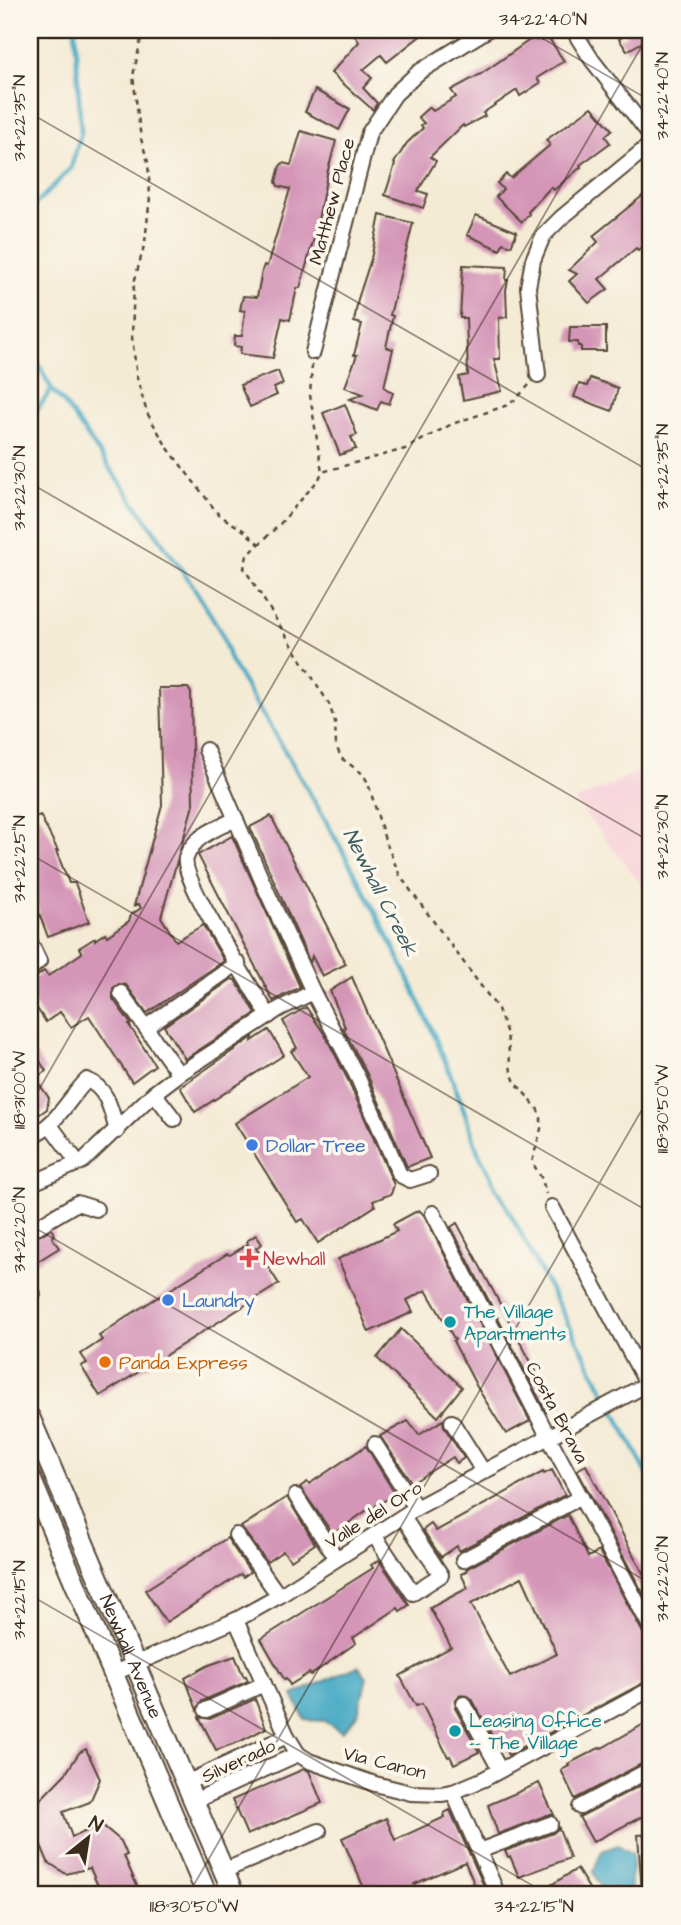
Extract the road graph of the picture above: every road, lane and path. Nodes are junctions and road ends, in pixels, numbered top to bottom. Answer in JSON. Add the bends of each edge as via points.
{"nodes":[{"id":1,"x":143,"y":30,"type":"edge"},
{"id":2,"x":487,"y":30,"type":"edge"},
{"id":3,"x":573,"y":30,"type":"edge"},
{"id":4,"x":651,"y":136,"type":"edge"},
{"id":5,"x":651,"y":144,"type":"edge"},
{"id":6,"x":313,"y":352,"type":"joint"},
{"id":7,"x":538,"y":375,"type":"joint"},
{"id":8,"x":322,"y":472,"type":"junction"},
{"id":9,"x":259,"y":544,"type":"junction"},
{"id":10,"x":206,"y":750,"type":"dead end"},
{"id":11,"x":236,"y":819,"type":"junction"},
{"id":12,"x":30,"y":942,"type":"edge"},
{"id":13,"x":238,"y":963,"type":"junction"},
{"id":14,"x":30,"y":969,"type":"edge"},
{"id":15,"x":313,"y":992,"type":"junction"},
{"id":16,"x":121,"y":993,"type":"dead end"},
{"id":17,"x":269,"y":1016,"type":"junction"},
{"id":18,"x":146,"y":1027,"type":"junction"},
{"id":19,"x":179,"y":1073,"type":"junction"},
{"id":20,"x":154,"y":1094,"type":"junction"},
{"id":21,"x":174,"y":1119,"type":"dead end"},
{"id":22,"x":50,"y":1125,"type":"junction"},
{"id":23,"x":117,"y":1131,"type":"junction"},
{"id":24,"x":30,"y":1136,"type":"edge"},
{"id":25,"x":78,"y":1163,"type":"junction"},
{"id":26,"x":429,"y":1174,"type":"dead end"},
{"id":27,"x":30,"y":1184,"type":"edge"},
{"id":28,"x":552,"y":1207,"type":"joint"},
{"id":29,"x":96,"y":1209,"type":"dead end"},
{"id":30,"x":433,"y":1213,"type":"dead end"},
{"id":31,"x":30,"y":1231,"type":"edge"},
{"id":32,"x":646,"y":1385,"type":"edge"},
{"id":33,"x":30,"y":1418,"type":"edge"},
{"id":34,"x":452,"y":1422,"type":"dead end"},
{"id":35,"x":548,"y":1436,"type":"junction"},
{"id":36,"x":375,"y":1444,"type":"dead end"},
{"id":37,"x":52,"y":1470,"type":"junction"},
{"id":38,"x":483,"y":1471,"type":"junction"},
{"id":39,"x":30,"y":1479,"type":"edge"},
{"id":40,"x":296,"y":1496,"type":"dead end"},
{"id":41,"x":581,"y":1497,"type":"junction"},
{"id":42,"x":416,"y":1508,"type":"junction"},
{"id":43,"x":403,"y":1517,"type":"junction"},
{"id":44,"x":236,"y":1535,"type":"dead end"},
{"id":45,"x":374,"y":1535,"type":"junction"},
{"id":46,"x":337,"y":1558,"type":"junction"},
{"id":47,"x":463,"y":1560,"type":"dead end"},
{"id":48,"x":279,"y":1596,"type":"junction"},
{"id":49,"x":236,"y":1620,"type":"junction"},
{"id":50,"x":651,"y":1628,"type":"edge"},
{"id":51,"x":135,"y":1665,"type":"junction"},
{"id":52,"x":112,"y":1674,"type":"junction"},
{"id":53,"x":264,"y":1684,"type":"junction"},
{"id":54,"x":651,"y":1689,"type":"edge"},
{"id":55,"x":464,"y":1704,"type":"dead end"},
{"id":56,"x":206,"y":1710,"type":"dead end"},
{"id":57,"x":288,"y":1736,"type":"junction"},
{"id":58,"x":298,"y":1754,"type":"junction"},
{"id":59,"x":651,"y":1769,"type":"edge"},
{"id":60,"x":500,"y":1770,"type":"junction"},
{"id":61,"x":190,"y":1792,"type":"junction"},
{"id":62,"x":453,"y":1792,"type":"junction"},
{"id":63,"x":580,"y":1807,"type":"dead end"},
{"id":64,"x":550,"y":1824,"type":"dead end"},
{"id":65,"x":319,"y":1831,"type":"dead end"},
{"id":66,"x":479,"y":1851,"type":"junction"},
{"id":67,"x":223,"y":1871,"type":"junction"},
{"id":68,"x":207,"y":1895,"type":"edge"},
{"id":69,"x":234,"y":1895,"type":"edge"},
{"id":70,"x":498,"y":1895,"type":"edge"}],
"edges":[{"from":1,"to":9,"type":"path","via":[[133,76],[150,197],[134,283],[132,337],[138,378],[147,413],[167,447],[219,515]]},
{"from":2,"to":6,"type":"street","name":"Matthew Place","via":[[419,72],[395,94],[369,133]]},
{"from":3,"to":4,"type":"street"},
{"from":5,"to":7,"type":"street","via":[[543,236],[528,287]]},
{"from":6,"to":8,"type":"path","via":[[310,395]]},
{"from":7,"to":8,"type":"path","via":[[505,406],[452,424],[405,449]]},
{"from":8,"to":9,"type":"path"},
{"from":9,"to":28,"type":"path","via":[[244,562],[246,575],[329,704],[341,758],[368,783],[400,876],[498,1009],[511,1072],[541,1118],[532,1162]]},
{"from":10,"to":11,"type":"street"},
{"from":11,"to":13,"type":"street","via":[[203,835],[185,861],[204,908]]},
{"from":11,"to":15,"type":"street"},
{"from":12,"to":14,"type":"street","via":[[38,961]]},
{"from":13,"to":17,"type":"street"},
{"from":13,"to":18,"type":"street"},
{"from":15,"to":17,"type":"street"},
{"from":15,"to":26,"type":"street","via":[[358,1078],[400,1175],[410,1180]]},
{"from":16,"to":18,"type":"street"},
{"from":17,"to":19,"type":"street"},
{"from":18,"to":19,"type":"street"},
{"from":19,"to":20,"type":"street"},
{"from":20,"to":21,"type":"street"},
{"from":20,"to":23,"type":"street"},
{"from":22,"to":23,"type":"street","via":[[87,1080],[106,1096]]},
{"from":22,"to":24,"type":"street"},
{"from":22,"to":25,"type":"street"},
{"from":23,"to":25,"type":"street"},
{"from":25,"to":27,"type":"street"},
{"from":28,"to":32,"type":"street"},
{"from":29,"to":31,"type":"street","via":[[77,1203]]},
{"from":30,"to":35,"type":"street","name":"Costa Brava"},
{"from":32,"to":35,"type":"street","name":"Valle del Oro"},
{"from":33,"to":37,"type":"main road","name":"Newhall Avenue"},
{"from":34,"to":38,"type":"street"},
{"from":35,"to":38,"type":"street","name":"Valle del Oro"},
{"from":35,"to":41,"type":"street","name":"Costa Brava"},
{"from":36,"to":42,"type":"street"},
{"from":37,"to":39,"type":"main road"},
{"from":37,"to":51,"type":"main road","name":"Newhall Avenue"},
{"from":38,"to":42,"type":"street","name":"Valle del Oro"},
{"from":39,"to":52,"type":"main road","name":"Newhall Avenue"},
{"from":40,"to":46,"type":"street"},
{"from":41,"to":47,"type":"street"},
{"from":41,"to":50,"type":"street","name":"Costa Brava"},
{"from":42,"to":43,"type":"street","name":"Valle del Oro"},
{"from":43,"to":45,"type":"street","name":"Valle del Oro"},
{"from":43,"to":45,"type":"street","via":[[440,1575],[412,1593]]},
{"from":44,"to":48,"type":"street"},
{"from":45,"to":46,"type":"street","name":"Valle del Oro"},
{"from":46,"to":48,"type":"street","name":"Valle del Oro"},
{"from":48,"to":49,"type":"street","name":"Valle del Oro"},
{"from":49,"to":51,"type":"street","name":"Valle del Oro"},
{"from":49,"to":53,"type":"street"},
{"from":51,"to":52,"type":"street","name":"Valle del Oro"},
{"from":51,"to":61,"type":"main road","name":"Newhall Avenue"},
{"from":52,"to":68,"type":"main road","name":"Newhall Avenue"},
{"from":53,"to":56,"type":"street"},
{"from":53,"to":57,"type":"street"},
{"from":54,"to":60,"type":"street","name":"Via Canon"},
{"from":55,"to":60,"type":"street"},
{"from":57,"to":58,"type":"street"},
{"from":57,"to":61,"type":"street","name":"Silverado"},
{"from":58,"to":61,"type":"street","name":"Silverado"},
{"from":58,"to":62,"type":"street","name":"Via Canon","via":[[411,1793]]},
{"from":59,"to":63,"type":"street"},
{"from":60,"to":62,"type":"street","name":"Via Canon"},
{"from":61,"to":67,"type":"main road","name":"Newhall Avenue"},
{"from":62,"to":66,"type":"street"},
{"from":64,"to":66,"type":"street"},
{"from":65,"to":67,"type":"street"},
{"from":66,"to":70,"type":"street"},
{"from":67,"to":69,"type":"main road","name":"Newhall Avenue"}]}
